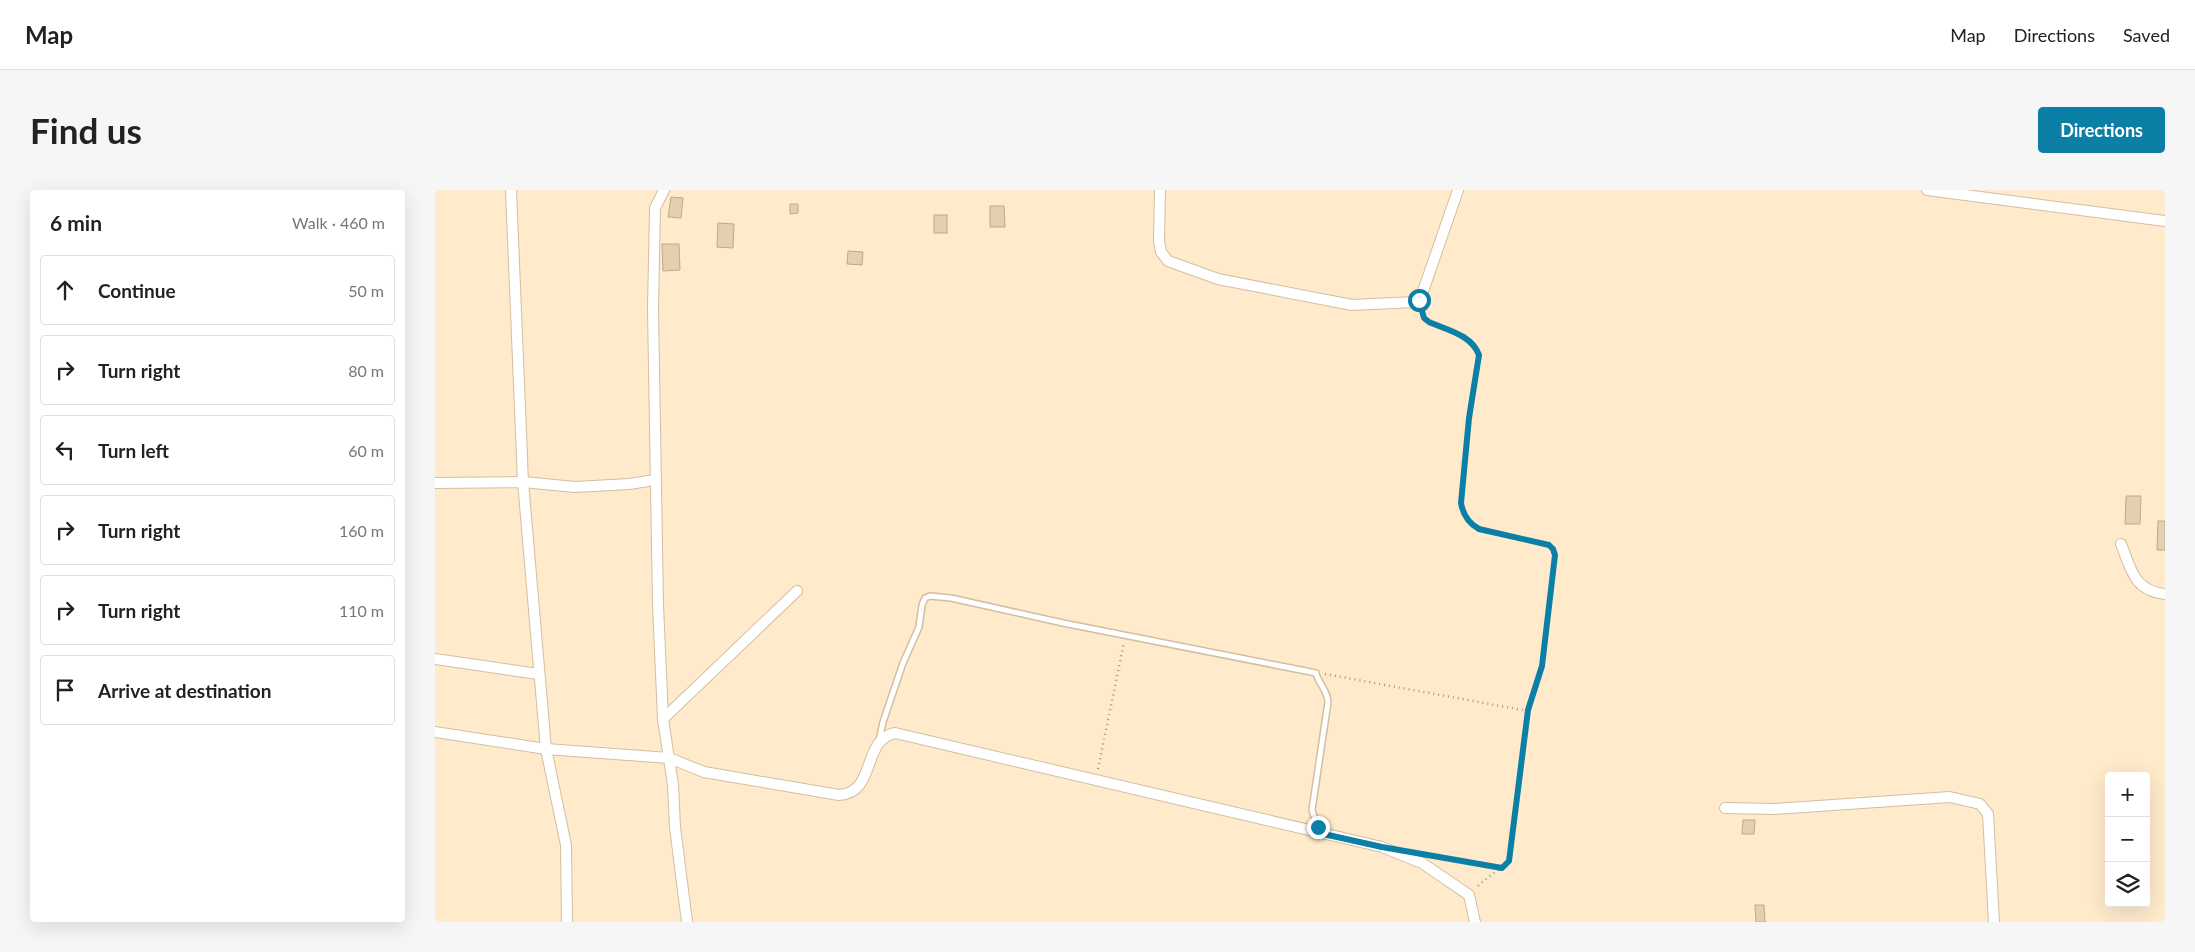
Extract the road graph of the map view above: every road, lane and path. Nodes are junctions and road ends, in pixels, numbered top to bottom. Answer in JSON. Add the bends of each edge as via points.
{"nodes":[{"id":1,"x":511,"y":190,"type":"edge"},
{"id":2,"x":664,"y":190,"type":"edge"},
{"id":3,"x":1160,"y":190,"type":"edge"},
{"id":4,"x":1458,"y":190,"type":"edge"},
{"id":5,"x":1927,"y":190,"type":"edge"},
{"id":6,"x":1964,"y":192,"type":"edge"},
{"id":7,"x":2165,"y":221,"type":"edge"},
{"id":8,"x":1419,"y":300,"type":"junction"},
{"id":9,"x":655,"y":480,"type":"junction"},
{"id":10,"x":523,"y":482,"type":"junction"},
{"id":11,"x":435,"y":483,"type":"edge"},
{"id":12,"x":2121,"y":544,"type":"dead end"},
{"id":13,"x":797,"y":591,"type":"dead end"},
{"id":14,"x":2165,"y":594,"type":"edge"},
{"id":15,"x":1125,"y":636,"type":"junction"},
{"id":16,"x":435,"y":658,"type":"edge"},
{"id":17,"x":1316,"y":673,"type":"junction"},
{"id":18,"x":538,"y":674,"type":"junction"},
{"id":19,"x":1528,"y":710,"type":"junction"},
{"id":20,"x":663,"y":719,"type":"junction"},
{"id":21,"x":435,"y":732,"type":"edge"},
{"id":22,"x":879,"y":742,"type":"junction"},
{"id":23,"x":546,"y":749,"type":"junction"},
{"id":24,"x":669,"y":758,"type":"junction"},
{"id":25,"x":1096,"y":780,"type":"junction"},
{"id":26,"x":1725,"y":808,"type":"dead end"},
{"id":27,"x":1319,"y":833,"type":"junction"},
{"id":28,"x":1428,"y":855,"type":"dead end"},
{"id":29,"x":1502,"y":868,"type":"junction"},
{"id":30,"x":1469,"y":895,"type":"junction"},
{"id":31,"x":567,"y":922,"type":"edge"},
{"id":32,"x":687,"y":922,"type":"edge"},
{"id":33,"x":1475,"y":922,"type":"edge"},
{"id":34,"x":1994,"y":922,"type":"edge"}],
"edges":[{"from":1,"to":10,"type":"street"},
{"from":2,"to":9,"type":"street","via":[[655,208]]},
{"from":3,"to":8,"type":"street","via":[[1159,241],[1161,252],[1168,261],[1218,279],[1352,305]]},
{"from":4,"to":8,"type":"street"},
{"from":5,"to":6,"type":"street"},
{"from":6,"to":7,"type":"street"},
{"from":8,"to":19,"type":"path","via":[[1424,318],[1467,339],[1479,355],[1469,418],[1461,503],[1463,513],[1479,529],[1549,545],[1555,555],[1542,666]]},
{"from":9,"to":10,"type":"street","via":[[575,487]]},
{"from":9,"to":20,"type":"street"},
{"from":10,"to":11,"type":"street"},
{"from":10,"to":18,"type":"street"},
{"from":12,"to":14,"type":"street","via":[[2135,578],[2145,589]]},
{"from":13,"to":20,"type":"street"},
{"from":15,"to":17,"type":"lane"},
{"from":15,"to":22,"type":"lane","via":[[951,598],[925,598],[919,627],[900,672]]},
{"from":15,"to":25,"type":"path"},
{"from":16,"to":18,"type":"street"},
{"from":17,"to":19,"type":"path"},
{"from":17,"to":27,"type":"lane","via":[[1326,689],[1328,702],[1312,810]]},
{"from":18,"to":23,"type":"street"},
{"from":19,"to":29,"type":"path","via":[[1509,861]]},
{"from":20,"to":24,"type":"street"},
{"from":21,"to":23,"type":"street"},
{"from":22,"to":24,"type":"street","via":[[857,790],[849,794],[823,793],[704,772]]},
{"from":22,"to":25,"type":"street","via":[[895,733]]},
{"from":23,"to":24,"type":"street"},
{"from":23,"to":31,"type":"street","via":[[566,846]]},
{"from":24,"to":32,"type":"street"},
{"from":25,"to":27,"type":"street"},
{"from":26,"to":34,"type":"street","via":[[1773,809],[1950,797],[1980,804],[1988,814]]},
{"from":27,"to":30,"type":"street","via":[[1382,847],[1414,860]]},
{"from":28,"to":29,"type":"path"},
{"from":29,"to":30,"type":"path","via":[[1483,879]]},
{"from":30,"to":33,"type":"street"}]}
